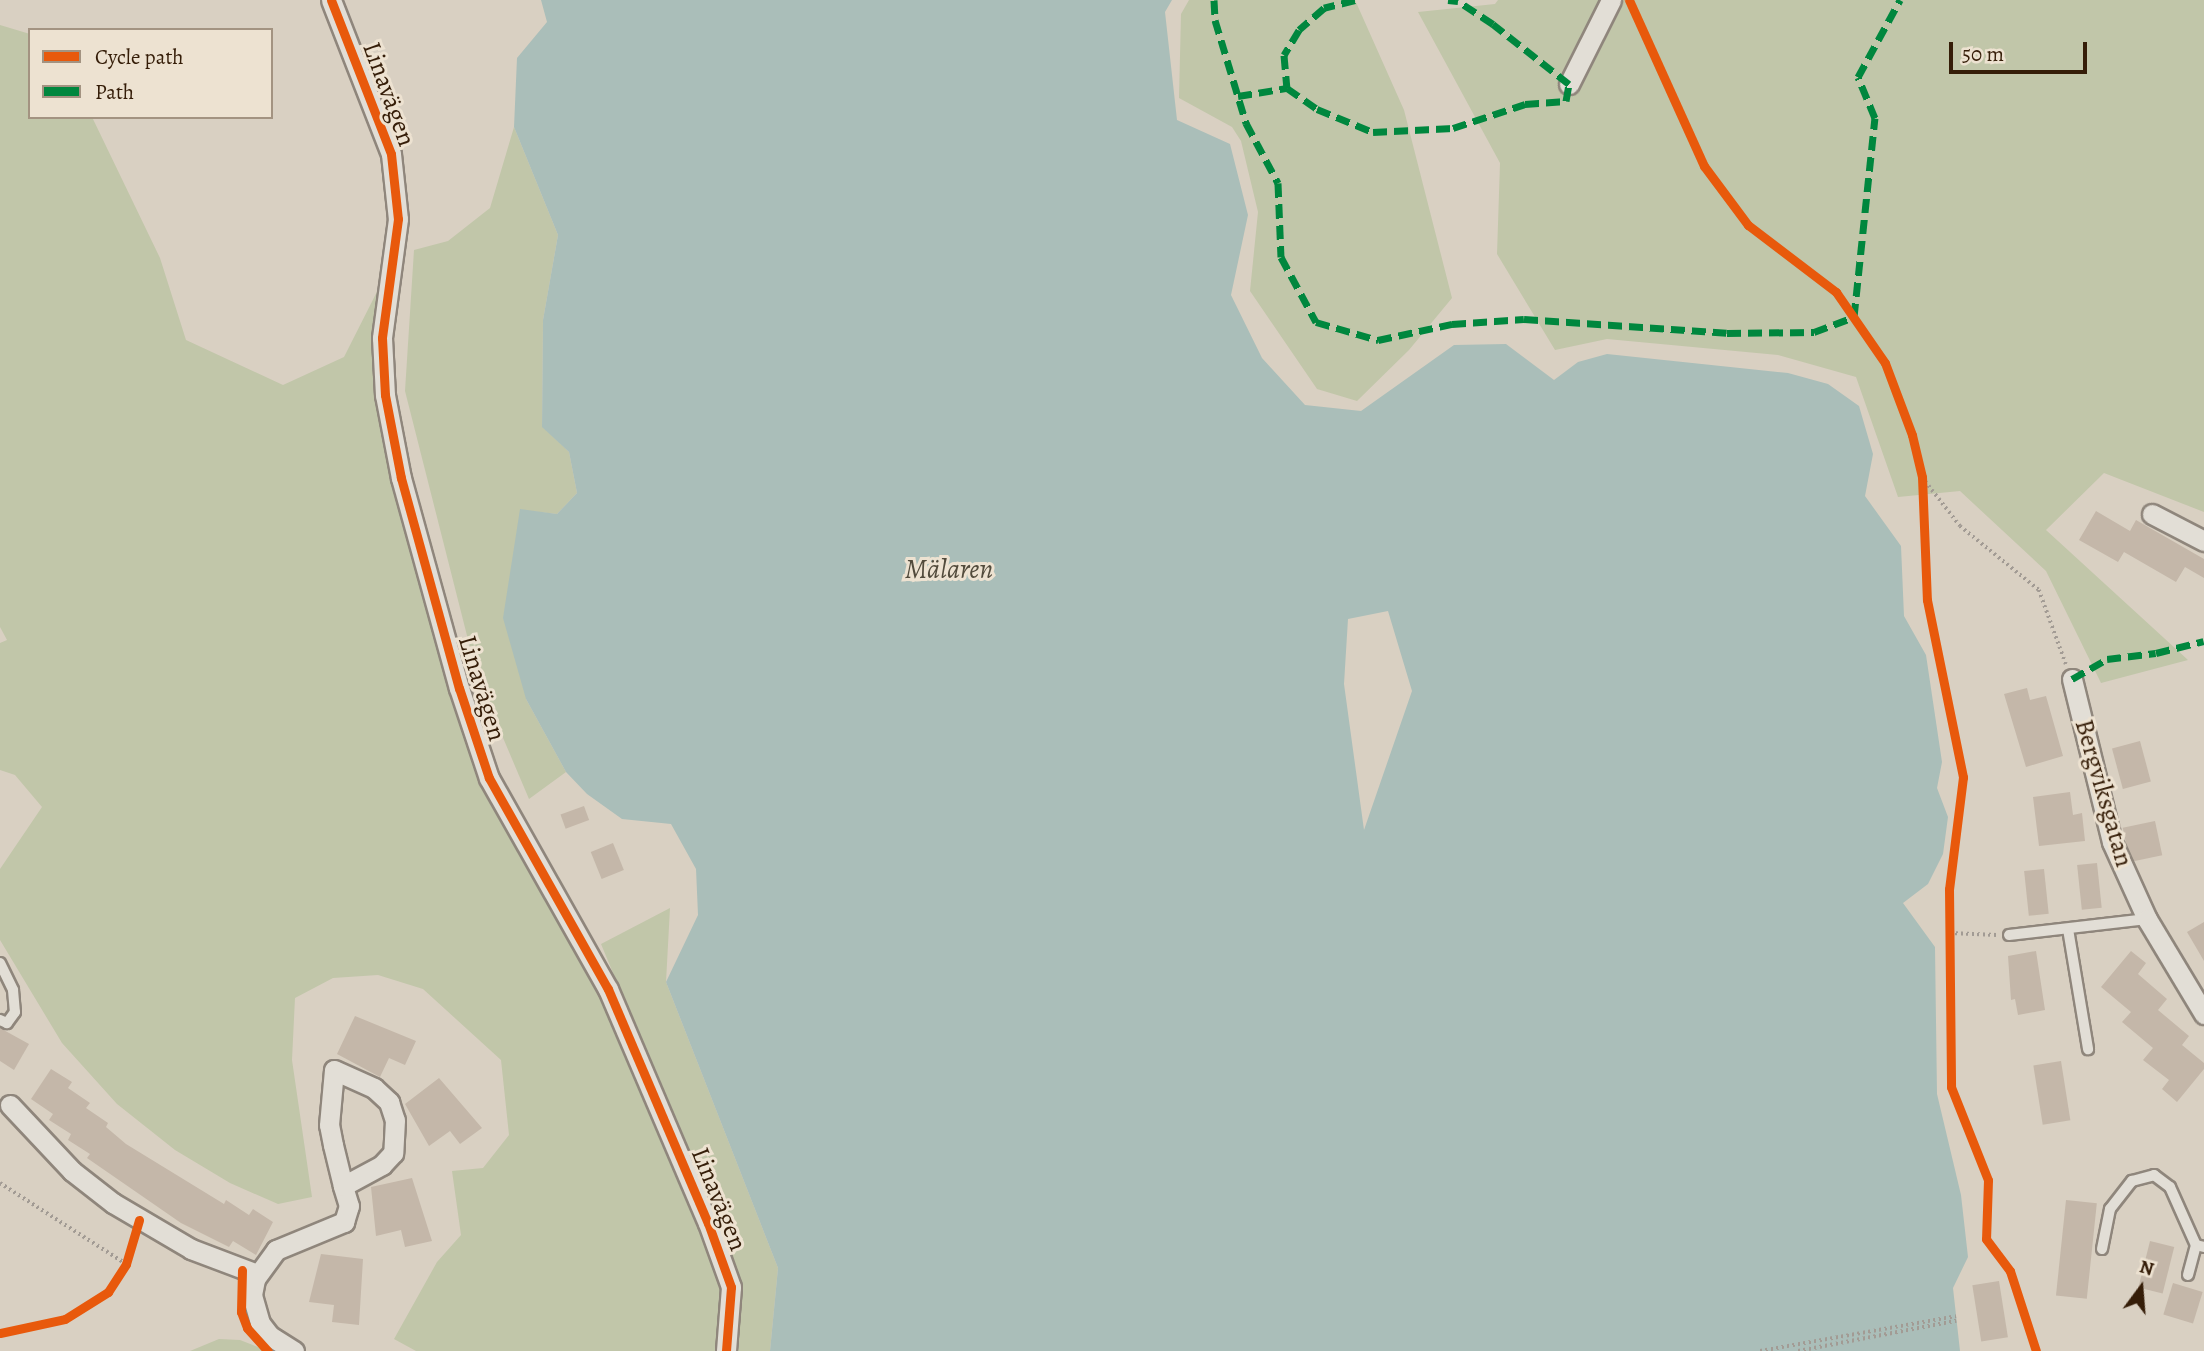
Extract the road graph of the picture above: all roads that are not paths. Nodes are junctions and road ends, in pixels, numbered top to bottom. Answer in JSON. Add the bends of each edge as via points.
{"nodes":[{"id":1,"x":331,"y":0,"type":"edge"},
{"id":2,"x":1611,"y":0,"type":"edge"},
{"id":3,"x":1569,"y":85,"type":"dead end"},
{"id":4,"x":2152,"y":514,"type":"dead end"},
{"id":5,"x":2204,"y":541,"type":"edge"},
{"id":6,"x":2072,"y":679,"type":"road end"},
{"id":7,"x":2147,"y":919,"type":"junction"},
{"id":8,"x":2068,"y":929,"type":"junction"},
{"id":9,"x":2009,"y":935,"type":"road end"},
{"id":10,"x":0,"y":963,"type":"edge"},
{"id":11,"x":2204,"y":1014,"type":"edge"},
{"id":12,"x":0,"y":1020,"type":"edge"},
{"id":13,"x":2088,"y":1049,"type":"dead end"},
{"id":14,"x":5,"y":1100,"type":"edge"},
{"id":15,"x":343,"y":1186,"type":"junction"},
{"id":16,"x":2200,"y":1246,"type":"edge"},
{"id":17,"x":2102,"y":1249,"type":"dead end"},
{"id":18,"x":257,"y":1274,"type":"junction"},
{"id":19,"x":2188,"y":1275,"type":"dead end"},
{"id":20,"x":294,"y":1351,"type":"edge"},
{"id":21,"x":726,"y":1351,"type":"edge"}],
"edges":[{"from":1,"to":21,"type":"street","name":"Linavägen","via":[[391,153],[398,219],[382,338],[385,395],[401,478],[459,688],[489,778],[608,989],[708,1223],[731,1287]]},
{"from":2,"to":3,"type":"street"},
{"from":4,"to":5,"type":"street"},
{"from":6,"to":7,"type":"street","name":"Bergviksgatan","via":[[2112,842]]},
{"from":7,"to":8,"type":"lane"},
{"from":7,"to":11,"type":"street","name":"Bergviksgatan"},
{"from":8,"to":9,"type":"lane"},
{"from":8,"to":13,"type":"lane"},
{"from":10,"to":12,"type":"lane","via":[[13,990],[15,1012],[7,1023]]},
{"from":14,"to":18,"type":"street","via":[[72,1171],[122,1208],[191,1249]]},
{"from":15,"to":15,"type":"street","via":[[329,1125],[334,1070],[374,1088],[389,1102],[395,1120],[393,1153],[382,1166]]},
{"from":15,"to":18,"type":"street","via":[[349,1206],[344,1222],[276,1250]]},
{"from":16,"to":17,"type":"lane","via":[[2170,1186],[2154,1175],[2132,1181],[2110,1209]]},
{"from":16,"to":19,"type":"lane"},
{"from":18,"to":20,"type":"street","via":[[252,1294],[260,1323],[270,1336]]}]}
